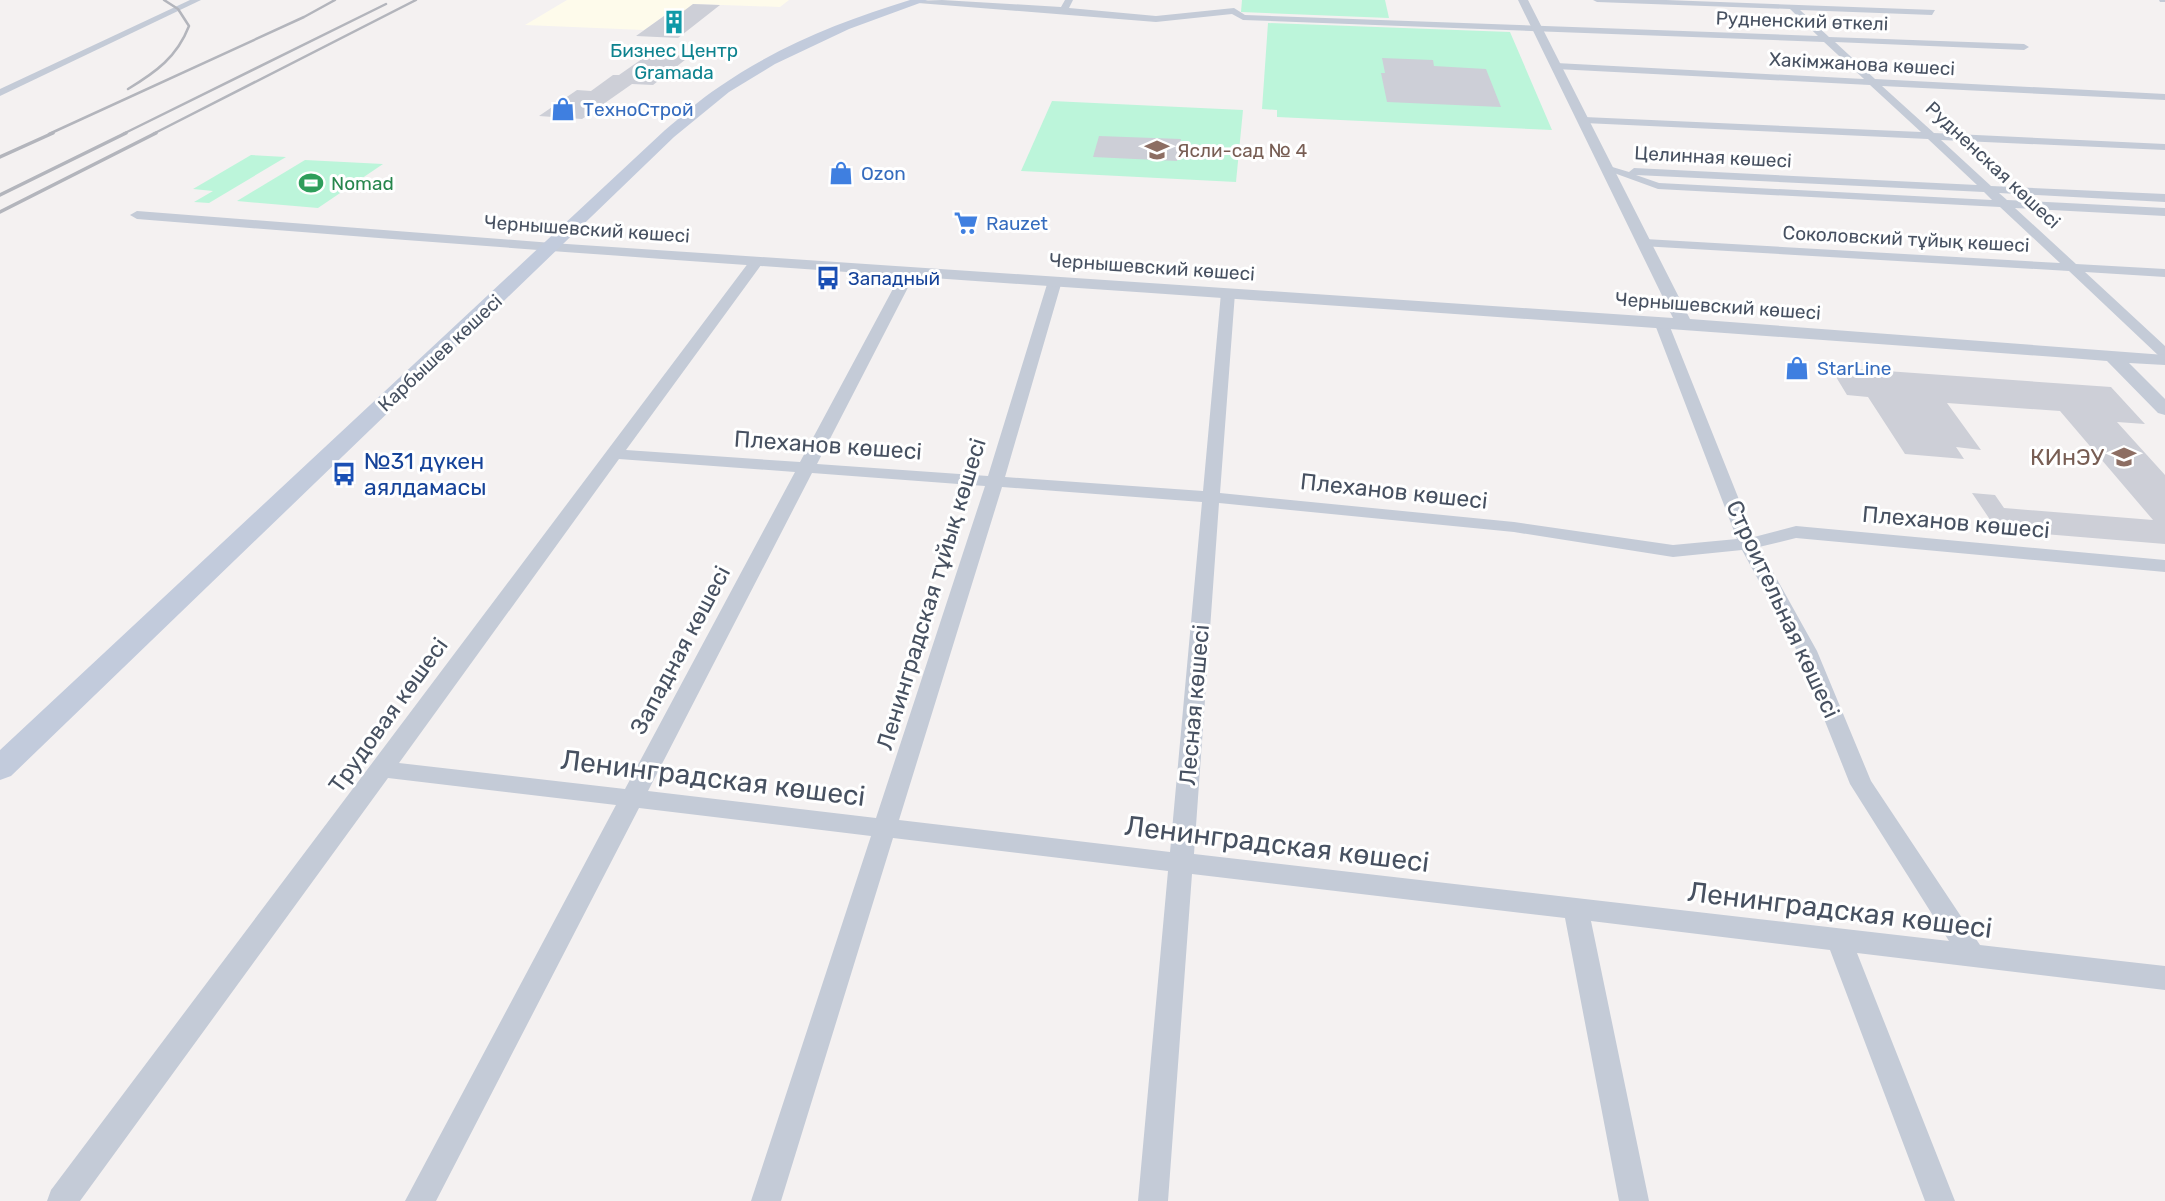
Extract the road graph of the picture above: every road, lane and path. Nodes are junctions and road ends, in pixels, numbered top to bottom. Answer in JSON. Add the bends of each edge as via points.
{"nodes":[{"id":1,"x":197,"y":0,"type":"edge"},
{"id":2,"x":898,"y":0,"type":"edge"},
{"id":3,"x":1069,"y":0,"type":"edge"},
{"id":4,"x":1523,"y":0,"type":"edge"},
{"id":5,"x":1597,"y":0,"type":"edge"},
{"id":6,"x":1774,"y":0,"type":"edge"},
{"id":7,"x":920,"y":1,"type":"edge"},
{"id":8,"x":1787,"y":7,"type":"junction"},
{"id":9,"x":1064,"y":10,"type":"junction"},
{"id":10,"x":880,"y":12,"type":"junction"},
{"id":11,"x":1932,"y":12,"type":"dead end"},
{"id":12,"x":1537,"y":29,"type":"junction"},
{"id":13,"x":1826,"y":39,"type":"junction"},
{"id":14,"x":2024,"y":47,"type":"dead end"},
{"id":15,"x":1556,"y":66,"type":"junction"},
{"id":16,"x":1872,"y":82,"type":"junction"},
{"id":17,"x":0,"y":93,"type":"edge"},
{"id":18,"x":2165,"y":97,"type":"edge"},
{"id":19,"x":1584,"y":120,"type":"junction"},
{"id":20,"x":1930,"y":136,"type":"junction"},
{"id":21,"x":2165,"y":147,"type":"edge"},
{"id":22,"x":1609,"y":169,"type":"junction"},
{"id":23,"x":1987,"y":188,"type":"junction"},
{"id":24,"x":2165,"y":198,"type":"edge"},
{"id":25,"x":2003,"y":204,"type":"junction"},
{"id":26,"x":2165,"y":212,"type":"edge"},
{"id":27,"x":137,"y":215,"type":"dead end"},
{"id":28,"x":1645,"y":243,"type":"junction"},
{"id":29,"x":552,"y":247,"type":"junction"},
{"id":30,"x":757,"y":261,"type":"junction"},
{"id":31,"x":2073,"y":268,"type":"junction"},
{"id":32,"x":909,"y":272,"type":"junction"},
{"id":33,"x":2165,"y":273,"type":"edge"},
{"id":34,"x":1055,"y":281,"type":"junction"},
{"id":35,"x":1228,"y":293,"type":"junction"},
{"id":36,"x":1661,"y":323,"type":"junction"},
{"id":37,"x":1684,"y":324,"type":"junction"},
{"id":38,"x":2165,"y":354,"type":"edge"},
{"id":39,"x":2112,"y":356,"type":"junction"},
{"id":40,"x":2165,"y":360,"type":"edge"},
{"id":41,"x":2165,"y":409,"type":"edge"},
{"id":42,"x":614,"y":454,"type":"junction"},
{"id":43,"x":806,"y":468,"type":"junction"},
{"id":44,"x":995,"y":482,"type":"junction"},
{"id":45,"x":1212,"y":497,"type":"junction"},
{"id":46,"x":1748,"y":544,"type":"junction"},
{"id":47,"x":2165,"y":566,"type":"edge"},
{"id":48,"x":0,"y":768,"type":"edge"},
{"id":49,"x":381,"y":769,"type":"junction"},
{"id":50,"x":632,"y":798,"type":"junction"},
{"id":51,"x":885,"y":828,"type":"junction"},
{"id":52,"x":1181,"y":862,"type":"junction"},
{"id":53,"x":1576,"y":909,"type":"junction"},
{"id":54,"x":1839,"y":939,"type":"junction"},
{"id":55,"x":1972,"y":955,"type":"junction"},
{"id":56,"x":2165,"y":978,"type":"edge"},
{"id":57,"x":62,"y":1201,"type":"edge"},
{"id":58,"x":420,"y":1201,"type":"edge"},
{"id":59,"x":766,"y":1201,"type":"edge"},
{"id":60,"x":1153,"y":1201,"type":"edge"},
{"id":61,"x":1634,"y":1201,"type":"edge"},
{"id":62,"x":1940,"y":1201,"type":"edge"}],
"edges":[{"from":1,"to":17,"type":"street"},
{"from":2,"to":10,"type":"main road"},
{"from":3,"to":9,"type":"street"},
{"from":4,"to":12,"type":"street"},
{"from":5,"to":8,"type":"street"},
{"from":6,"to":8,"type":"street","name":"Рудненская көшесі"},
{"from":7,"to":9,"type":"street","name":"Рудненский өткелі"},
{"from":7,"to":10,"type":"main road","name":"Карбышев көшесі"},
{"from":8,"to":11,"type":"street"},
{"from":8,"to":13,"type":"street","name":"Рудненская көшесі"},
{"from":9,"to":12,"type":"street","name":"Рудненский өткелі","via":[[1156,19],[1234,11],[1243,17]]},
{"from":10,"to":29,"type":"main road","name":"Карбышев көшесі","via":[[803,45],[723,90],[669,134]]},
{"from":12,"to":13,"type":"street","name":"Рудненский өткелі"},
{"from":12,"to":15,"type":"street"},
{"from":13,"to":14,"type":"street","name":"Рудненский өткелі"},
{"from":13,"to":16,"type":"street","name":"Рудненская көшесі"},
{"from":15,"to":16,"type":"street","name":"Хакімжанова көшесі"},
{"from":15,"to":19,"type":"street"},
{"from":16,"to":18,"type":"street","name":"Хакімжанова көшесі"},
{"from":16,"to":20,"type":"street","name":"Рудненская көшесі"},
{"from":19,"to":20,"type":"street"},
{"from":19,"to":22,"type":"street"},
{"from":20,"to":21,"type":"street"},
{"from":20,"to":23,"type":"street","name":"Рудненская көшесі"},
{"from":22,"to":23,"type":"street","name":"Целинная көшесі"},
{"from":22,"to":25,"type":"street","name":"Целинная көшесі","via":[[1658,186]]},
{"from":22,"to":28,"type":"street"},
{"from":23,"to":24,"type":"street","name":"Целинная көшесі"},
{"from":23,"to":25,"type":"street","name":"Рудненская көшесі"},
{"from":25,"to":26,"type":"street","name":"Целинная көшесі"},
{"from":25,"to":31,"type":"street","name":"Рудненская көшесі"},
{"from":27,"to":29,"type":"street","name":"Чернышевский көшесі"},
{"from":28,"to":31,"type":"street","name":"Соколовский тұйық көшесі"},
{"from":28,"to":37,"type":"street"},
{"from":29,"to":30,"type":"street","name":"Чернышевский көшесі"},
{"from":29,"to":48,"type":"main road","name":"Карбышев көшесі"},
{"from":30,"to":32,"type":"street","name":"Чернышевский көшесі"},
{"from":30,"to":42,"type":"street","name":"Трудовая көшесі"},
{"from":31,"to":33,"type":"street","name":"Соколовский тұйық көшесі"},
{"from":31,"to":38,"type":"street","name":"Рудненская көшесі"},
{"from":32,"to":34,"type":"street","name":"Чернышевский көшесі"},
{"from":32,"to":43,"type":"street","name":"Западная көшесі"},
{"from":34,"to":35,"type":"street","name":"Чернышевский көшесі"},
{"from":34,"to":44,"type":"street","name":"Ленинградская тұйық көшесі"},
{"from":35,"to":36,"type":"street","name":"Чернышевский көшесі"},
{"from":35,"to":45,"type":"street","name":"Лесная көшесі"},
{"from":36,"to":37,"type":"street","name":"Чернышевский көшесі"},
{"from":36,"to":46,"type":"street","name":"Строительная көшесі"},
{"from":37,"to":39,"type":"street","name":"Чернышевский көшесі"},
{"from":39,"to":40,"type":"street","name":"Чернышевский көшесі"},
{"from":39,"to":41,"type":"street"},
{"from":42,"to":43,"type":"street","name":"Плеханов көшесі"},
{"from":42,"to":49,"type":"street","name":"Трудовая көшесі"},
{"from":43,"to":44,"type":"street","name":"Плеханов көшесі"},
{"from":43,"to":50,"type":"street","name":"Западная көшесі"},
{"from":44,"to":45,"type":"street","name":"Плеханов көшесі"},
{"from":44,"to":51,"type":"street","name":"Ленинградская тұйық көшесі"},
{"from":45,"to":46,"type":"street","name":"Плеханов көшесі","via":[[1514,527],[1673,551]]},
{"from":45,"to":52,"type":"street","name":"Лесная көшесі"},
{"from":46,"to":47,"type":"street","name":"Плеханов көшесі","via":[[1796,532]]},
{"from":46,"to":55,"type":"street","name":"Строительная көшесі","via":[[1807,651],[1861,784]]},
{"from":49,"to":50,"type":"street","name":"Ленинградская көшесі"},
{"from":49,"to":57,"type":"street","name":"Трудовая көшесі"},
{"from":50,"to":51,"type":"street","name":"Ленинградская көшесі"},
{"from":50,"to":58,"type":"street","name":"Западная көшесі"},
{"from":51,"to":52,"type":"street","name":"Ленинградская көшесі"},
{"from":51,"to":59,"type":"street","name":"Ленинградская тұйық көшесі"},
{"from":52,"to":53,"type":"street","name":"Ленинградская көшесі"},
{"from":52,"to":60,"type":"street","name":"Лесная көшесі"},
{"from":53,"to":54,"type":"street","name":"Ленинградская көшесі"},
{"from":53,"to":61,"type":"street"},
{"from":54,"to":55,"type":"street","name":"Ленинградская көшесі"},
{"from":54,"to":62,"type":"street"},
{"from":55,"to":56,"type":"street","name":"Ленинградская көшесі"}]}
